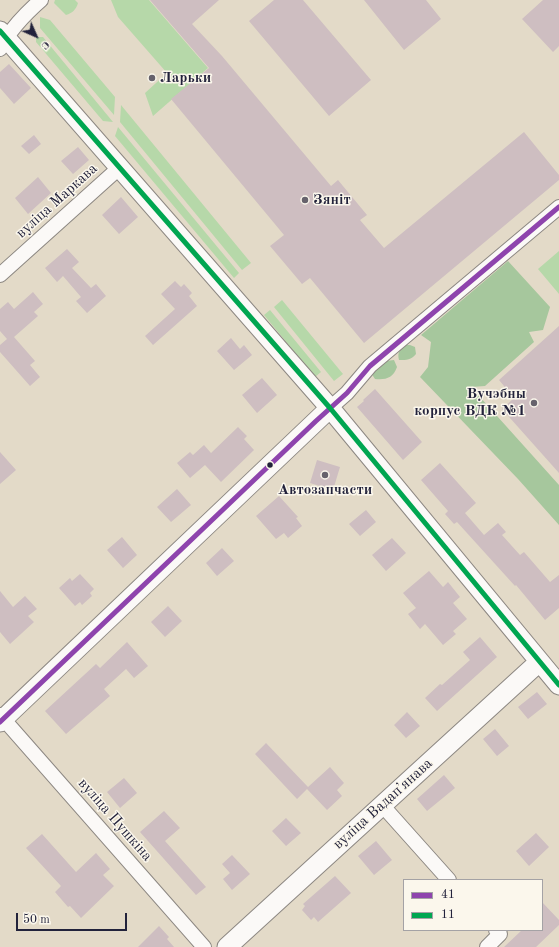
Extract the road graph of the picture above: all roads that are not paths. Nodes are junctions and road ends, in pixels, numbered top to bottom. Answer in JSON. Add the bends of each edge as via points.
{"nodes":[{"id":1,"x":42,"y":0,"type":"edge"},
{"id":2,"x":2,"y":39,"type":"edge"},
{"id":3,"x":119,"y":168,"type":"junction"},
{"id":4,"x":559,"y":207,"type":"edge"},
{"id":5,"x":0,"y":275,"type":"edge"},
{"id":6,"x":330,"y":408,"type":"junction"},
{"id":7,"x":539,"y":662,"type":"junction"},
{"id":8,"x":559,"y":686,"type":"edge"},
{"id":9,"x":1,"y":719,"type":"edge"},
{"id":10,"x":382,"y":805,"type":"junction"},
{"id":11,"x":448,"y":879,"type":"edge"},
{"id":12,"x":500,"y":931,"type":"edge"},
{"id":13,"x":204,"y":947,"type":"edge"},
{"id":14,"x":227,"y":947,"type":"edge"},
{"id":15,"x":487,"y":947,"type":"edge"}],
"edges":[{"from":1,"to":2,"type":"street"},
{"from":2,"to":3,"type":"main road"},
{"from":3,"to":5,"type":"street","name":"вуліца Маркава"},
{"from":3,"to":6,"type":"main road"},
{"from":4,"to":6,"type":"street","via":[[370,366]]},
{"from":6,"to":7,"type":"main road"},
{"from":6,"to":9,"type":"main road"},
{"from":7,"to":8,"type":"main road"},
{"from":7,"to":10,"type":"main road","name":"вуліца Вадапʼянава"},
{"from":9,"to":13,"type":"street","name":"вуліца Пушкіна"},
{"from":10,"to":11,"type":"street"},
{"from":10,"to":14,"type":"main road","name":"вуліца Вадапʼянава"},
{"from":12,"to":15,"type":"street"}]}
